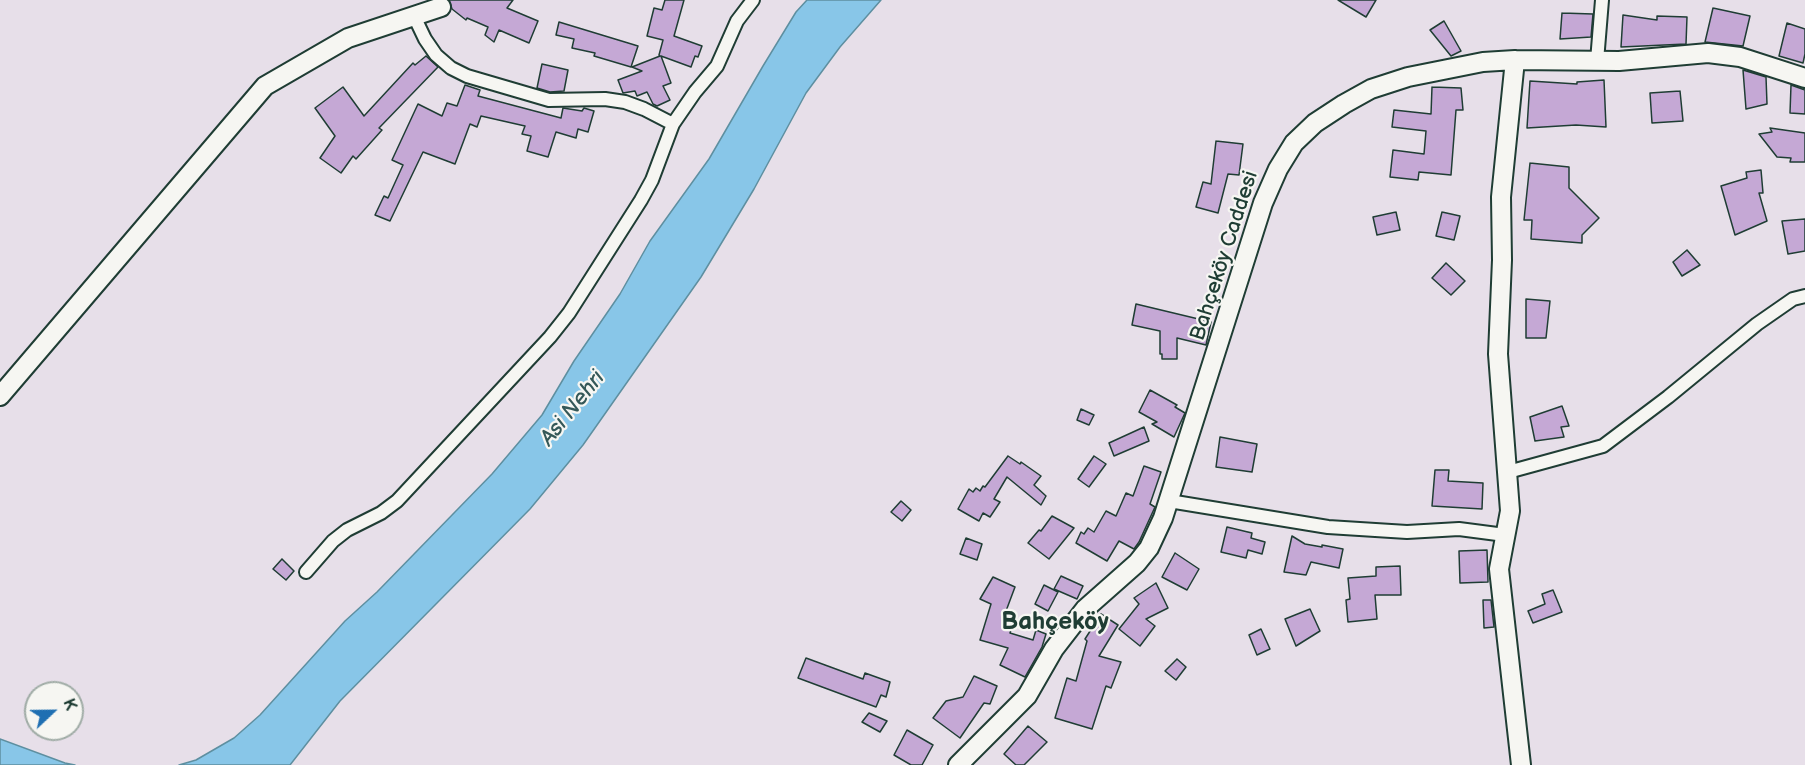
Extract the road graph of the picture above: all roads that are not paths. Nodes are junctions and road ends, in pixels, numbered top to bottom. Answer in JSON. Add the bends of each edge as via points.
{"nodes":[{"id":1,"x":753,"y":0,"type":"edge"},
{"id":2,"x":1602,"y":0,"type":"edge"},
{"id":3,"x":441,"y":3,"type":"edge"},
{"id":4,"x":414,"y":16,"type":"junction"},
{"id":5,"x":1515,"y":60,"type":"junction"},
{"id":6,"x":1597,"y":61,"type":"junction"},
{"id":7,"x":1805,"y":78,"type":"edge"},
{"id":8,"x":673,"y":124,"type":"junction"},
{"id":9,"x":1805,"y":296,"type":"edge"},
{"id":10,"x":0,"y":396,"type":"edge"},
{"id":11,"x":1508,"y":472,"type":"junction"},
{"id":12,"x":1169,"y":501,"type":"junction"},
{"id":13,"x":1505,"y":535,"type":"junction"},
{"id":14,"x":306,"y":572,"type":"dead end"},
{"id":15,"x":958,"y":765,"type":"edge"},
{"id":16,"x":1521,"y":765,"type":"edge"}],
"edges":[{"from":1,"to":8,"type":"street","via":[[737,21],[717,66]]},
{"from":2,"to":6,"type":"street"},
{"from":3,"to":4,"type":"street"},
{"from":4,"to":8,"type":"street","via":[[436,55],[467,76],[549,100],[625,102]]},
{"from":4,"to":10,"type":"street","via":[[348,38],[265,86]]},
{"from":5,"to":6,"type":"street","name":"Bahçeköy Caddesi"},
{"from":5,"to":11,"type":"street","via":[[1501,197],[1498,354]]},
{"from":5,"to":12,"type":"street","name":"Bahçeköy Caddesi","via":[[1440,70],[1371,89],[1315,123],[1294,143],[1263,203]]},
{"from":6,"to":7,"type":"street","name":"Bahçeköy Caddesi","via":[[1708,53],[1740,57]]},
{"from":8,"to":14,"type":"street","via":[[642,200],[550,337],[397,501],[347,530]]},
{"from":9,"to":11,"type":"street","via":[[1793,299],[1757,324],[1603,446]]},
{"from":11,"to":13,"type":"street","via":[[1510,511]]},
{"from":12,"to":13,"type":"street","via":[[1328,527],[1407,532],[1459,529]]},
{"from":12,"to":15,"type":"street","name":"Bahçeköy Caddesi","via":[[1149,548],[1085,609],[1054,649],[1028,696]]},
{"from":13,"to":16,"type":"street","via":[[1499,569]]}]}
